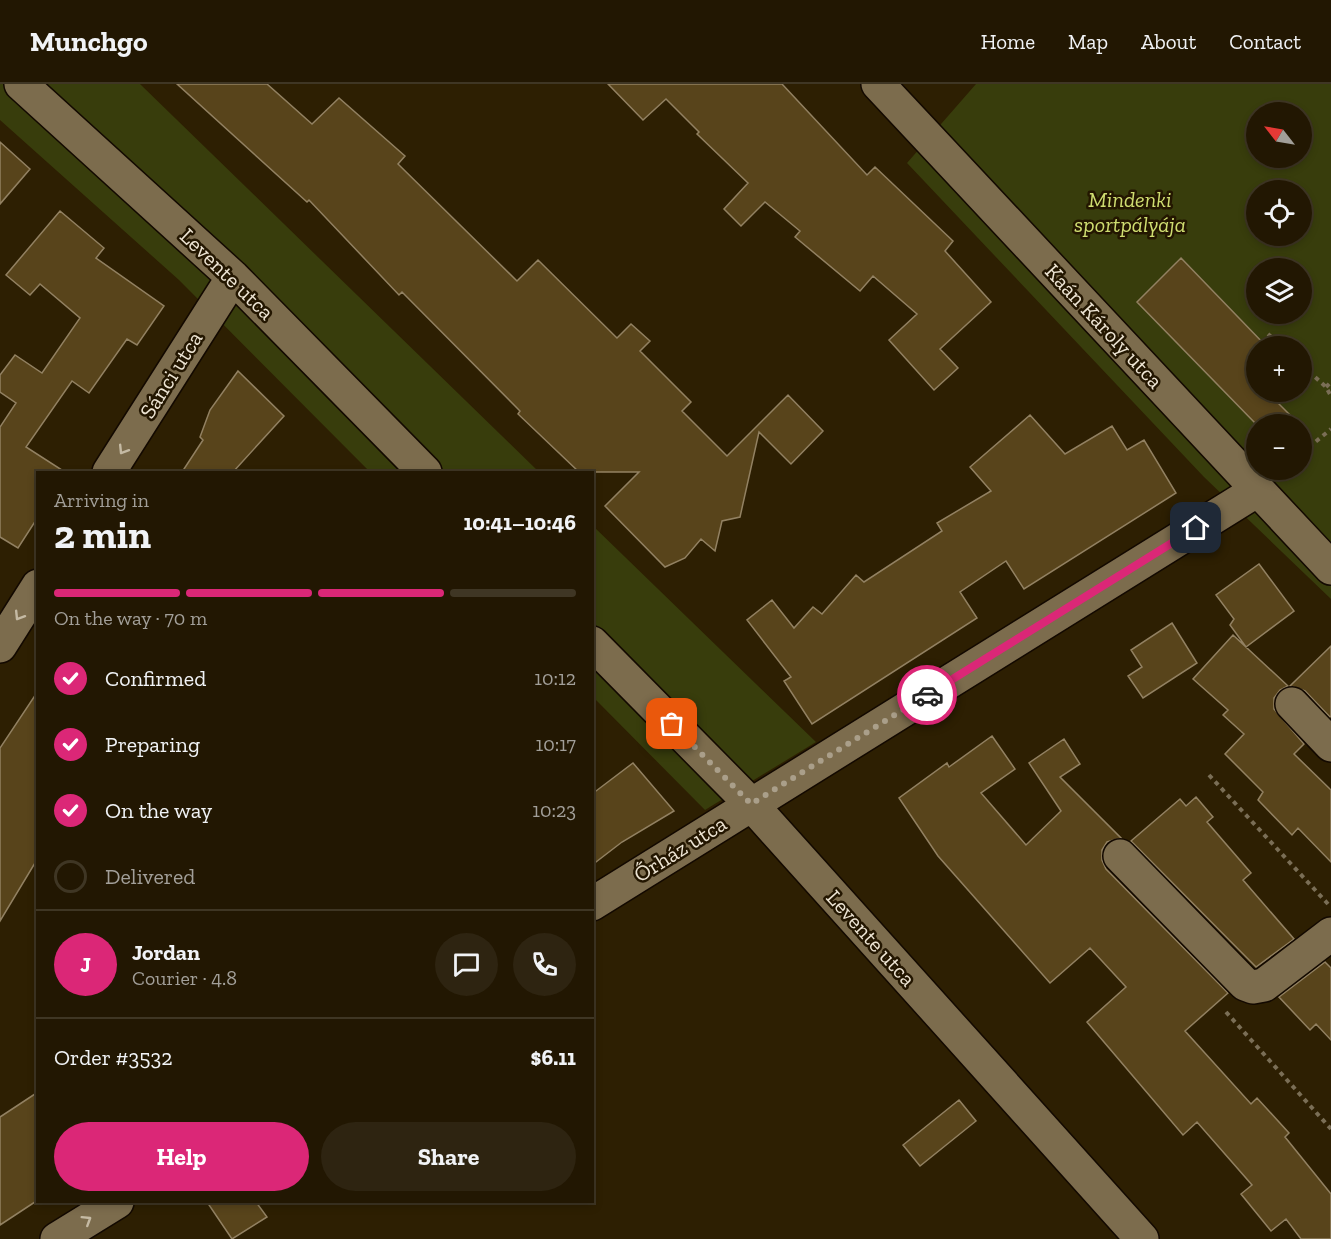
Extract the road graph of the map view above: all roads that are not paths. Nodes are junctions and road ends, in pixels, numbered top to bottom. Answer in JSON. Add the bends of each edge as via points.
{"nodes":[{"id":1,"x":21,"y":84,"type":"edge"},
{"id":2,"x":884,"y":86,"type":"edge"},
{"id":3,"x":233,"y":277,"type":"junction"},
{"id":4,"x":110,"y":471,"type":"edge"},
{"id":5,"x":424,"y":471,"type":"edge"},
{"id":6,"x":1256,"y":491,"type":"junction"},
{"id":7,"x":1331,"y":568,"type":"edge"},
{"id":8,"x":36,"y":589,"type":"edge"},
{"id":9,"x":0,"y":645,"type":"edge"},
{"id":10,"x":594,"y":645,"type":"edge"},
{"id":11,"x":1292,"y":704,"type":"dead end"},
{"id":12,"x":1331,"y":745,"type":"edge"},
{"id":13,"x":751,"y":804,"type":"junction"},
{"id":14,"x":1120,"y":856,"type":"dead end"},
{"id":15,"x":594,"y":903,"type":"edge"},
{"id":16,"x":1331,"y":934,"type":"edge"},
{"id":17,"x":115,"y":1203,"type":"edge"},
{"id":18,"x":57,"y":1239,"type":"edge"},
{"id":19,"x":1142,"y":1239,"type":"edge"}],
"edges":[{"from":1,"to":3,"type":"street","name":"Levente utca"},
{"from":2,"to":6,"type":"street","name":"Kaán Károly utca"},
{"from":3,"to":4,"type":"street","name":"Sánci utca","one_way":true},
{"from":3,"to":5,"type":"street","name":"Levente utca"},
{"from":6,"to":7,"type":"street","name":"Kaán Károly utca"},
{"from":6,"to":13,"type":"street","name":"Őrház utca"},
{"from":8,"to":9,"type":"street","one_way":true},
{"from":10,"to":13,"type":"street","name":"Levente utca"},
{"from":11,"to":12,"type":"street"},
{"from":13,"to":15,"type":"street","name":"Őrház utca"},
{"from":13,"to":19,"type":"street","name":"Levente utca"},
{"from":14,"to":16,"type":"street","via":[[1245,984],[1253,987],[1264,985]]},
{"from":18,"to":17,"type":"street","one_way":true}]}
